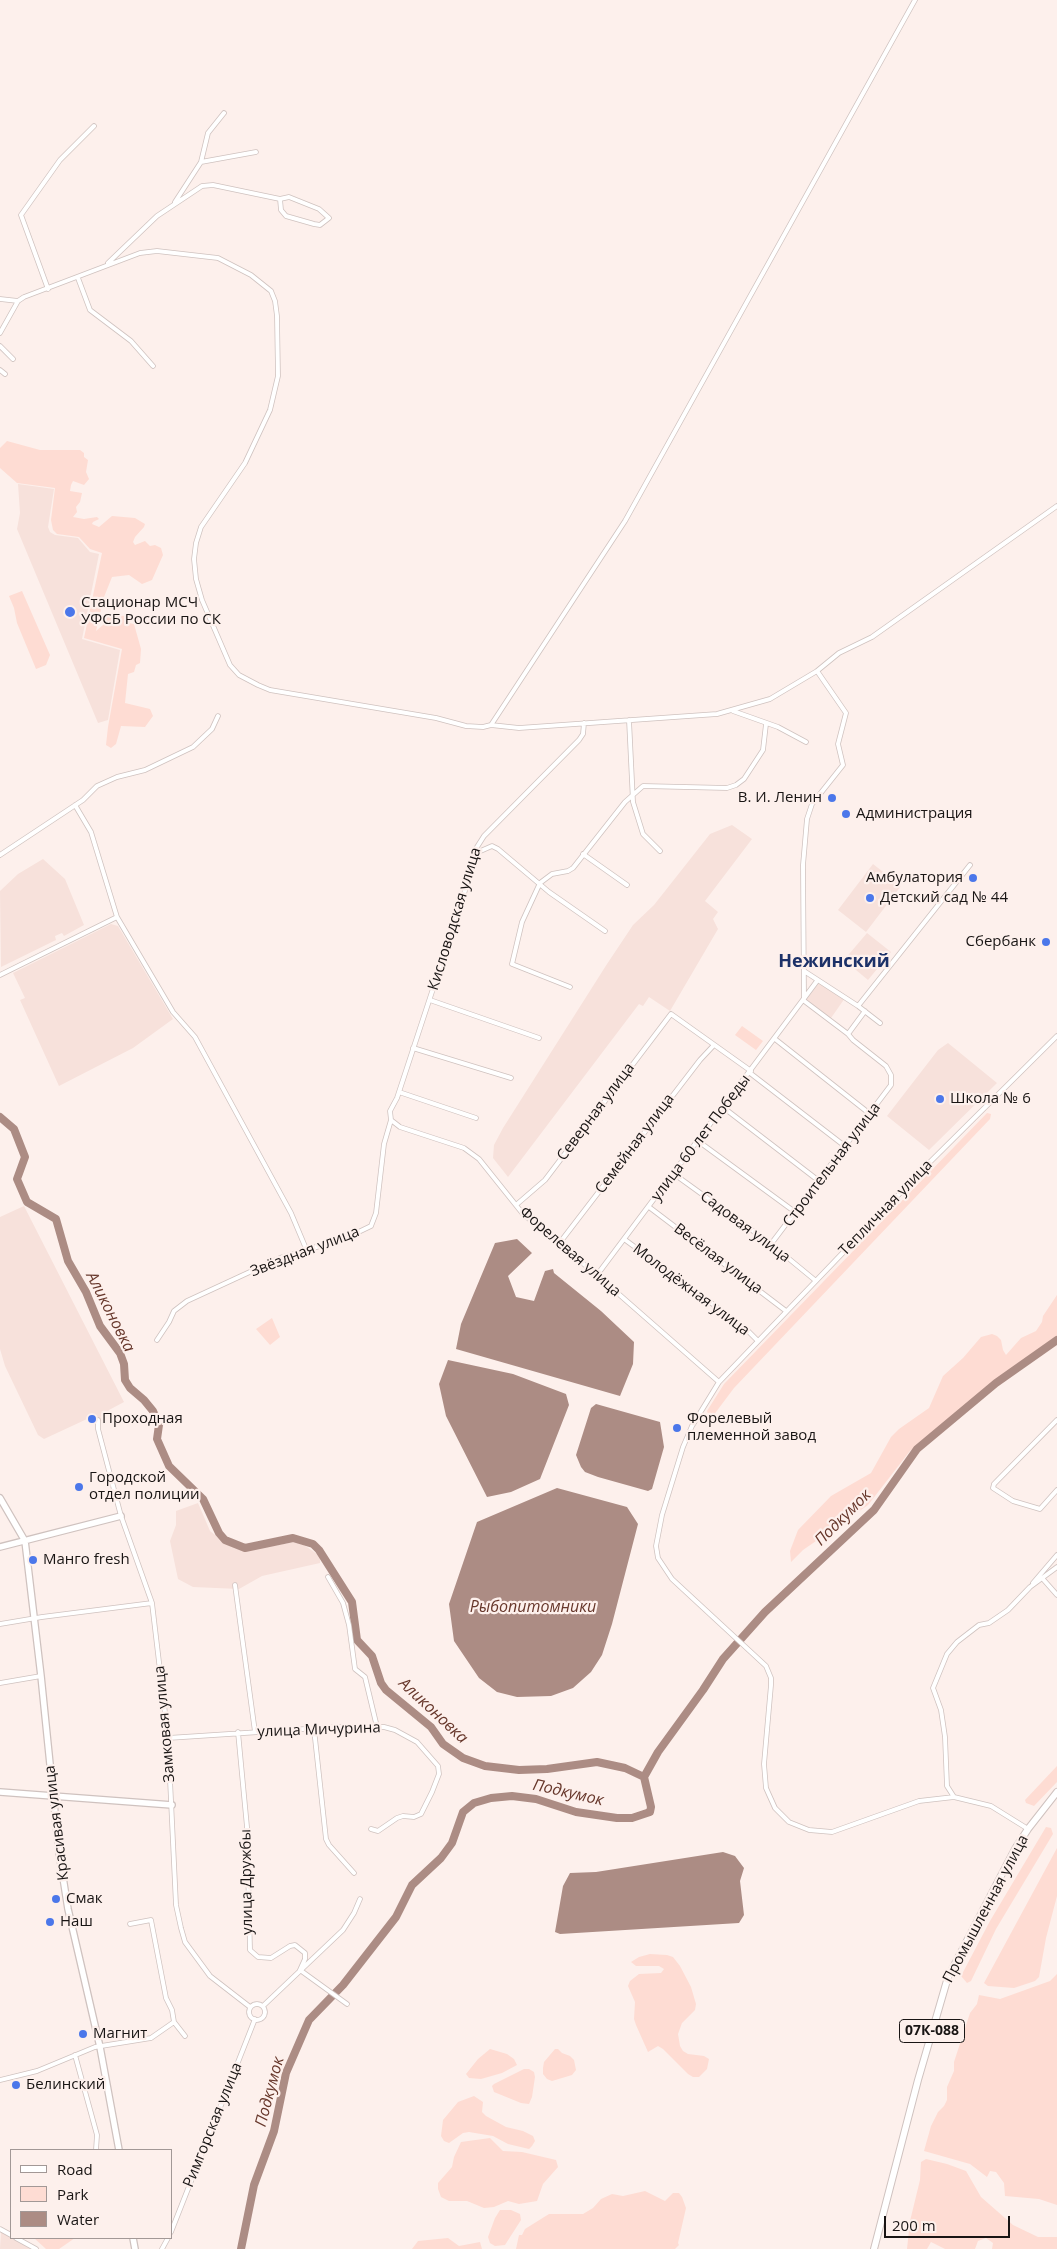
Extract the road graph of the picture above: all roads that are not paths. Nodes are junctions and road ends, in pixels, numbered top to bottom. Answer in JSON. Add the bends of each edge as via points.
{"nodes":[{"id":1,"x":915,"y":0,"type":"edge"},
{"id":2,"x":224,"y":113,"type":"dead end"},
{"id":3,"x":94,"y":126,"type":"dead end"},
{"id":4,"x":256,"y":152,"type":"dead end"},
{"id":5,"x":201,"y":162,"type":"junction"},
{"id":6,"x":280,"y":200,"type":"junction"},
{"id":7,"x":173,"y":204,"type":"junction"},
{"id":8,"x":105,"y":267,"type":"junction"},
{"id":9,"x":78,"y":278,"type":"junction"},
{"id":10,"x":48,"y":288,"type":"junction"},
{"id":11,"x":0,"y":298,"type":"edge"},
{"id":12,"x":18,"y":301,"type":"junction"},
{"id":13,"x":0,"y":333,"type":"edge"},
{"id":14,"x":0,"y":346,"type":"edge"},
{"id":15,"x":13,"y":359,"type":"dead end"},
{"id":16,"x":153,"y":366,"type":"dead end"},
{"id":17,"x":0,"y":370,"type":"edge"},
{"id":18,"x":5,"y":374,"type":"dead end"},
{"id":19,"x":1057,"y":506,"type":"edge"},
{"id":20,"x":818,"y":671,"type":"junction"},
{"id":21,"x":733,"y":711,"type":"junction"},
{"id":22,"x":218,"y":716,"type":"dead end"},
{"id":23,"x":629,"y":720,"type":"junction"},
{"id":24,"x":584,"y":723,"type":"junction"},
{"id":25,"x":766,"y":724,"type":"junction"},
{"id":26,"x":491,"y":725,"type":"junction"},
{"id":27,"x":806,"y":742,"type":"dead end"},
{"id":28,"x":632,"y":794,"type":"junction"},
{"id":29,"x":75,"y":805,"type":"junction"},
{"id":30,"x":660,"y":851,"type":"dead end"},
{"id":31,"x":476,"y":853,"type":"junction"},
{"id":32,"x":583,"y":854,"type":"junction"},
{"id":33,"x":0,"y":855,"type":"edge"},
{"id":34,"x":970,"y":865,"type":"dead end"},
{"id":35,"x":540,"y":884,"type":"junction"},
{"id":36,"x":627,"y":885,"type":"dead end"},
{"id":37,"x":118,"y":917,"type":"junction"},
{"id":38,"x":604,"y":932,"type":"dead end"},
{"id":39,"x":804,"y":971,"type":"junction"},
{"id":40,"x":0,"y":975,"type":"edge"},
{"id":41,"x":817,"y":981,"type":"junction"},
{"id":42,"x":570,"y":987,"type":"dead end"},
{"id":43,"x":430,"y":1000,"type":"junction"},
{"id":44,"x":803,"y":1000,"type":"junction"},
{"id":45,"x":858,"y":1006,"type":"junction"},
{"id":46,"x":865,"y":1011,"type":"junction"},
{"id":47,"x":880,"y":1024,"type":"dead end"},
{"id":48,"x":848,"y":1034,"type":"junction"},
{"id":49,"x":1057,"y":1036,"type":"edge"},
{"id":50,"x":539,"y":1038,"type":"dead end"},
{"id":51,"x":775,"y":1039,"type":"junction"},
{"id":52,"x":714,"y":1045,"type":"junction"},
{"id":53,"x":413,"y":1048,"type":"junction"},
{"id":54,"x":750,"y":1072,"type":"junction"},
{"id":55,"x":511,"y":1078,"type":"dead end"},
{"id":56,"x":398,"y":1092,"type":"junction"},
{"id":57,"x":724,"y":1108,"type":"junction"},
{"id":58,"x":870,"y":1114,"type":"junction"},
{"id":59,"x":476,"y":1118,"type":"dead end"},
{"id":60,"x":391,"y":1120,"type":"junction"},
{"id":61,"x":698,"y":1141,"type":"junction"},
{"id":62,"x":846,"y":1147,"type":"junction"},
{"id":63,"x":674,"y":1174,"type":"junction"},
{"id":64,"x":819,"y":1181,"type":"junction"},
{"id":65,"x":516,"y":1205,"type":"junction"},
{"id":66,"x":649,"y":1207,"type":"junction"},
{"id":67,"x":795,"y":1212,"type":"junction"},
{"id":68,"x":624,"y":1239,"type":"junction"},
{"id":69,"x":771,"y":1244,"type":"junction"},
{"id":70,"x":558,"y":1245,"type":"junction"},
{"id":71,"x":307,"y":1251,"type":"junction"},
{"id":72,"x":597,"y":1276,"type":"junction"},
{"id":73,"x":816,"y":1281,"type":"junction"},
{"id":74,"x":786,"y":1311,"type":"junction"},
{"id":75,"x":157,"y":1340,"type":"dead end"},
{"id":76,"x":758,"y":1341,"type":"junction"},
{"id":77,"x":719,"y":1382,"type":"junction"},
{"id":78,"x":98,"y":1420,"type":"dead end"},
{"id":79,"x":1057,"y":1420,"type":"edge"},
{"id":80,"x":1057,"y":1490,"type":"edge"},
{"id":81,"x":0,"y":1498,"type":"edge"},
{"id":82,"x":121,"y":1516,"type":"junction"},
{"id":83,"x":25,"y":1540,"type":"junction"},
{"id":84,"x":0,"y":1547,"type":"edge"},
{"id":85,"x":1057,"y":1555,"type":"edge"},
{"id":86,"x":1057,"y":1567,"type":"edge"},
{"id":87,"x":328,"y":1577,"type":"dead end"},
{"id":88,"x":1042,"y":1578,"type":"junction"},
{"id":89,"x":235,"y":1586,"type":"dead end"},
{"id":90,"x":1030,"y":1587,"type":"junction"},
{"id":91,"x":1057,"y":1595,"type":"edge"},
{"id":92,"x":152,"y":1604,"type":"junction"},
{"id":93,"x":35,"y":1618,"type":"junction"},
{"id":94,"x":0,"y":1624,"type":"edge"},
{"id":95,"x":41,"y":1676,"type":"junction"},
{"id":96,"x":0,"y":1683,"type":"edge"},
{"id":97,"x":377,"y":1728,"type":"junction"},
{"id":98,"x":314,"y":1730,"type":"junction"},
{"id":99,"x":238,"y":1732,"type":"junction"},
{"id":100,"x":255,"y":1732,"type":"junction"},
{"id":101,"x":168,"y":1738,"type":"junction"},
{"id":102,"x":0,"y":1792,"type":"edge"},
{"id":103,"x":1057,"y":1792,"type":"edge"},
{"id":104,"x":53,"y":1796,"type":"junction"},
{"id":105,"x":954,"y":1796,"type":"junction"},
{"id":106,"x":172,"y":1805,"type":"junction"},
{"id":107,"x":371,"y":1829,"type":"dead end"},
{"id":108,"x":1028,"y":1829,"type":"junction"},
{"id":109,"x":354,"y":1873,"type":"dead end"},
{"id":110,"x":360,"y":1899,"type":"dead end"},
{"id":111,"x":130,"y":1924,"type":"dead end"},
{"id":112,"x":300,"y":1970,"type":"junction"},
{"id":113,"x":348,"y":2004,"type":"dead end"},
{"id":114,"x":262,"y":2006,"type":"junction"},
{"id":115,"x":250,"y":2008,"type":"junction"},
{"id":116,"x":255,"y":2019,"type":"junction"},
{"id":117,"x":174,"y":2022,"type":"junction"},
{"id":118,"x":185,"y":2036,"type":"dead end"},
{"id":119,"x":100,"y":2047,"type":"junction"},
{"id":120,"x":74,"y":2055,"type":"junction"},
{"id":121,"x":0,"y":2080,"type":"edge"},
{"id":122,"x":96,"y":2149,"type":"edge"},
{"id":123,"x":119,"y":2149,"type":"edge"},
{"id":124,"x":172,"y":2229,"type":"edge"},
{"id":125,"x":18,"y":2239,"type":"edge"},
{"id":126,"x":36,"y":2249,"type":"edge"},
{"id":127,"x":874,"y":2249,"type":"edge"}],
"edges":[{"from":1,"to":26,"type":"street","via":[[626,521]]},
{"from":2,"to":5,"type":"street","via":[[208,133]]},
{"from":3,"to":10,"type":"street","via":[[60,160],[21,214]]},
{"from":4,"to":5,"type":"street"},
{"from":5,"to":7,"type":"street"},
{"from":6,"to":6,"type":"street","via":[[294,199],[318,209],[329,218],[314,224],[286,216],[281,210]]},
{"from":6,"to":7,"type":"street","via":[[214,185],[202,186]]},
{"from":7,"to":8,"type":"street"},
{"from":8,"to":9,"type":"street"},
{"from":8,"to":26,"type":"street","via":[[157,250],[218,258],[262,283],[271,291],[275,301],[278,376],[270,410],[245,463],[201,527],[196,543],[196,578],[209,620],[230,665],[249,681],[270,690],[466,726]]},
{"from":9,"to":10,"type":"street"},
{"from":9,"to":16,"type":"street","via":[[90,310],[131,340]]},
{"from":10,"to":12,"type":"street"},
{"from":11,"to":12,"type":"street"},
{"from":12,"to":13,"type":"street"},
{"from":14,"to":15,"type":"street"},
{"from":17,"to":18,"type":"street"},
{"from":19,"to":20,"type":"street","via":[[872,637],[839,653]]},
{"from":20,"to":21,"type":"street","via":[[770,699]]},
{"from":20,"to":39,"type":"street","via":[[846,713],[838,744],[843,765],[812,804],[807,819],[803,865]]},
{"from":21,"to":23,"type":"street"},
{"from":21,"to":25,"type":"street"},
{"from":22,"to":29,"type":"street","via":[[212,729],[193,746],[146,770],[97,786]]},
{"from":23,"to":24,"type":"street"},
{"from":23,"to":28,"type":"street"},
{"from":24,"to":26,"type":"street","via":[[519,728]]},
{"from":24,"to":31,"type":"street","name":"Кисловодская улица","via":[[579,740],[484,836]]},
{"from":25,"to":27,"type":"street"},
{"from":25,"to":28,"type":"street","via":[[763,750],[748,774],[736,785],[727,788],[650,785]]},
{"from":28,"to":30,"type":"street","via":[[643,834]]},
{"from":28,"to":32,"type":"street"},
{"from":29,"to":33,"type":"street"},
{"from":29,"to":37,"type":"street","via":[[91,832]]},
{"from":31,"to":35,"type":"street","via":[[492,846]]},
{"from":31,"to":43,"type":"street","name":"Кисловодская улица"},
{"from":32,"to":35,"type":"street","via":[[573,868],[552,874]]},
{"from":32,"to":36,"type":"street"},
{"from":34,"to":45,"type":"street"},
{"from":35,"to":38,"type":"street"},
{"from":35,"to":42,"type":"street","via":[[522,922],[512,964]]},
{"from":37,"to":40,"type":"street"},
{"from":37,"to":71,"type":"street","via":[[173,1012],[195,1037],[291,1213]]},
{"from":39,"to":41,"type":"street"},
{"from":39,"to":44,"type":"street"},
{"from":41,"to":44,"type":"street","name":"улица 60 лет Победы"},
{"from":41,"to":45,"type":"street"},
{"from":43,"to":50,"type":"street"},
{"from":43,"to":53,"type":"street","name":"Кисловодская улица"},
{"from":44,"to":48,"type":"street"},
{"from":44,"to":51,"type":"street","name":"улица 60 лет Победы"},
{"from":45,"to":46,"type":"street"},
{"from":46,"to":47,"type":"street"},
{"from":46,"to":48,"type":"street"},
{"from":48,"to":58,"type":"street","name":"Строительная улица","via":[[886,1066],[891,1075],[892,1085]]},
{"from":49,"to":73,"type":"street","name":"Тепличная улица"},
{"from":51,"to":54,"type":"street","name":"улица 60 лет Победы"},
{"from":51,"to":58,"type":"street"},
{"from":52,"to":54,"type":"street"},
{"from":52,"to":65,"type":"street","name":"Северная улица","via":[[671,1014],[545,1180]]},
{"from":52,"to":70,"type":"street","name":"Семейная улица"},
{"from":53,"to":55,"type":"street"},
{"from":53,"to":56,"type":"street","name":"Кисловодская улица"},
{"from":54,"to":57,"type":"street","name":"улица 60 лет Победы"},
{"from":54,"to":62,"type":"street"},
{"from":56,"to":59,"type":"street"},
{"from":56,"to":60,"type":"street","name":"Кисловодская улица","via":[[390,1111]]},
{"from":57,"to":61,"type":"street","name":"улица 60 лет Победы"},
{"from":57,"to":64,"type":"street"},
{"from":58,"to":62,"type":"street","name":"Строительная улица"},
{"from":60,"to":65,"type":"street","name":"Форелевая улица","via":[[400,1127],[464,1148],[479,1159]]},
{"from":60,"to":71,"type":"street","name":"Звёздная улица","via":[[384,1144],[376,1213],[371,1226]]},
{"from":61,"to":63,"type":"street","name":"улица 60 лет Победы"},
{"from":61,"to":67,"type":"street"},
{"from":62,"to":64,"type":"street","name":"Строительная улица"},
{"from":63,"to":66,"type":"street","name":"улица 60 лет Победы"},
{"from":63,"to":69,"type":"street","name":"Садовая улица"},
{"from":64,"to":67,"type":"street","name":"Строительная улица"},
{"from":65,"to":70,"type":"street","name":"Форелевая улица"},
{"from":66,"to":68,"type":"street","name":"улица 60 лет Победы"},
{"from":66,"to":74,"type":"street","name":"Весёлая улица"},
{"from":67,"to":69,"type":"street","name":"Строительная улица"},
{"from":68,"to":72,"type":"street","name":"улица 60 лет Победы"},
{"from":68,"to":76,"type":"street","name":"Молодёжная улица","via":[[744,1327]]},
{"from":69,"to":73,"type":"street","name":"Садовая улица"},
{"from":70,"to":72,"type":"street","name":"Форелевая улица"},
{"from":71,"to":75,"type":"street","name":"Звёздная улица","via":[[280,1258],[179,1306]]},
{"from":72,"to":77,"type":"street","name":"Форелевая улица"},
{"from":73,"to":74,"type":"street","name":"Тепличная улица"},
{"from":74,"to":76,"type":"street","name":"Тепличная улица"},
{"from":76,"to":77,"type":"street","name":"Тепличная улица"},
{"from":77,"to":105,"type":"street","name":"Тепличная улица","via":[[683,1447],[656,1546],[658,1558],[672,1579],[766,1666],[771,1678],[771,1702],[764,1764],[766,1788],[775,1808],[789,1822],[809,1830],[832,1832],[919,1801]]},
{"from":78,"to":82,"type":"street","name":"Замковая улица"},
{"from":79,"to":80,"type":"street","via":[[993,1488],[1013,1501],[1040,1508]]},
{"from":81,"to":83,"type":"main road","name":"Красивая улица"},
{"from":82,"to":83,"type":"main road"},
{"from":82,"to":92,"type":"street","name":"Замковая улица"},
{"from":83,"to":84,"type":"main road"},
{"from":83,"to":93,"type":"main road","name":"Красивая улица"},
{"from":85,"to":90,"type":"street"},
{"from":86,"to":88,"type":"street"},
{"from":87,"to":97,"type":"street","via":[[342,1603],[349,1625],[355,1669],[365,1677]]},
{"from":88,"to":90,"type":"street"},
{"from":88,"to":91,"type":"street"},
{"from":89,"to":100,"type":"street"},
{"from":90,"to":105,"type":"street","via":[[1008,1610],[989,1623],[979,1624],[956,1642],[947,1654],[934,1688],[945,1737],[947,1786]]},
{"from":92,"to":93,"type":"street"},
{"from":92,"to":101,"type":"street","name":"Замковая улица"},
{"from":93,"to":94,"type":"street"},
{"from":93,"to":95,"type":"main road","name":"Красивая улица"},
{"from":95,"to":96,"type":"street"},
{"from":95,"to":104,"type":"main road","name":"Красивая улица"},
{"from":97,"to":98,"type":"street","name":"улица Мичурина"},
{"from":97,"to":107,"type":"street","name":"улица Мичурина","via":[[395,1730],[417,1742],[438,1766],[439,1774],[421,1814],[397,1818],[378,1831]]},
{"from":98,"to":100,"type":"street","name":"улица Мичурина"},
{"from":98,"to":109,"type":"street","via":[[326,1839]]},
{"from":99,"to":100,"type":"street","name":"улица Мичурина"},
{"from":99,"to":101,"type":"street","name":"улица Мичурина"},
{"from":99,"to":112,"type":"street","name":"улица Дружбы","via":[[246,1827],[250,1950],[258,1957],[270,1958],[295,1945],[304,1953]]},
{"from":101,"to":106,"type":"street","name":"Замковая улица"},
{"from":102,"to":104,"type":"main road"},
{"from":103,"to":108,"type":"main road","number":"07К-088"},
{"from":104,"to":106,"type":"main road"},
{"from":104,"to":119,"type":"main road","name":"Красивая улица","via":[[68,1909]]},
{"from":105,"to":108,"type":"street","via":[[991,1806]]},
{"from":106,"to":115,"type":"street","name":"Замковая улица","via":[[176,1904],[185,1942],[210,1976]]},
{"from":108,"to":127,"type":"main road","name":"Промышленная улица","number":"07К-088","via":[[948,1977]]},
{"from":110,"to":112,"type":"street","via":[[343,1930]]},
{"from":111,"to":117,"type":"street","via":[[151,1920],[166,1998]]},
{"from":112,"to":113,"type":"street"},
{"from":112,"to":114,"type":"street"},
{"from":114,"to":115,"type":"street","via":[[256,2004]]},
{"from":114,"to":116,"type":"street","via":[[264,2015]]},
{"from":115,"to":116,"type":"street","via":[[250,2015]]},
{"from":116,"to":124,"type":"street","name":"Римгорская улица"},
{"from":117,"to":118,"type":"street"},
{"from":117,"to":119,"type":"street","via":[[151,2038]]},
{"from":119,"to":120,"type":"street"},
{"from":119,"to":123,"type":"main road","name":"Красивая улица"},
{"from":120,"to":121,"type":"street"},
{"from":120,"to":122,"type":"street","via":[[97,2135]]},
{"from":125,"to":126,"type":"street"}]}
